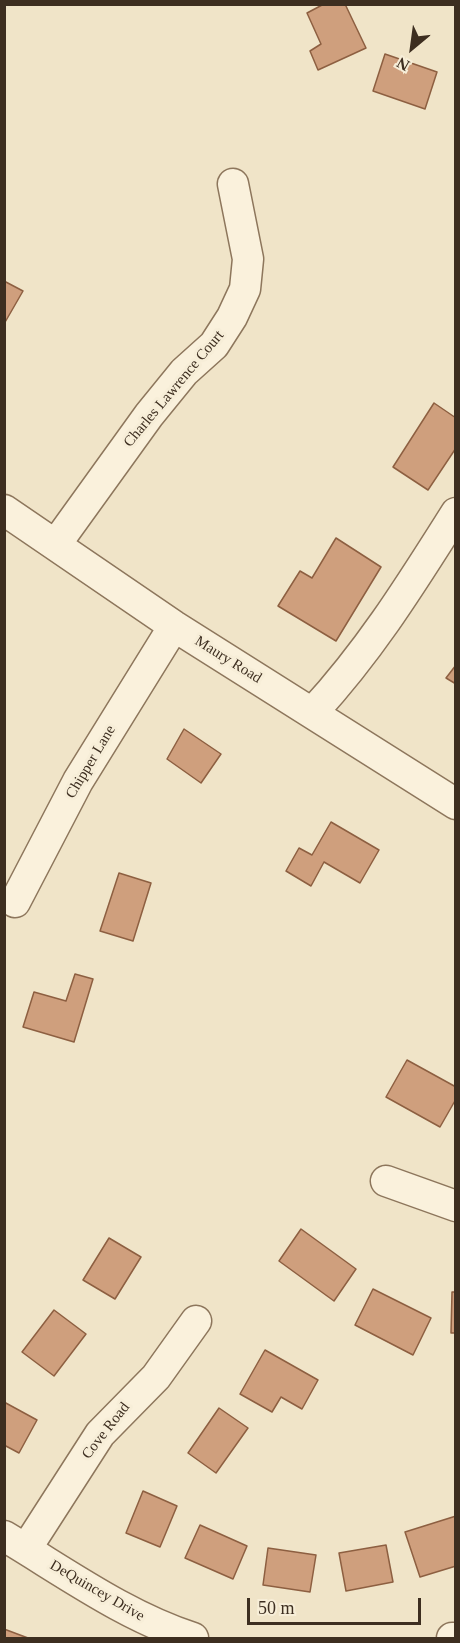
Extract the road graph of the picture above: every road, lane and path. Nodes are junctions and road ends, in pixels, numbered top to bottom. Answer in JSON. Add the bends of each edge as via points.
{"nodes":[{"id":1,"x":233,"y":184,"type":"dead end"},
{"id":2,"x":4,"y":510,"type":"edge"},
{"id":3,"x":456,"y":513,"type":"edge"},
{"id":4,"x":56,"y":544,"type":"junction"},
{"id":5,"x":174,"y":626,"type":"junction"},
{"id":6,"x":313,"y":712,"type":"junction"},
{"id":7,"x":456,"y":804,"type":"edge"},
{"id":8,"x":15,"y":902,"type":"dead end"},
{"id":9,"x":386,"y":1181,"type":"dead end"},
{"id":10,"x":456,"y":1206,"type":"edge"},
{"id":11,"x":196,"y":1322,"type":"dead end"},
{"id":12,"x":15,"y":1543,"type":"edge"},
{"id":13,"x":193,"y":1638,"type":"edge"}],
"edges":[{"from":1,"to":4,"type":"street","name":"Charles Lawrence Court","via":[[248,259],[245,289],[232,317],[214,345],[184,372],[149,415]]},
{"from":2,"to":4,"type":"street","name":"Maury Road"},
{"from":3,"to":6,"type":"street","via":[[352,670]]},
{"from":4,"to":5,"type":"street","name":"Maury Road"},
{"from":5,"to":6,"type":"street","name":"Maury Road"},
{"from":5,"to":8,"type":"street","name":"Chipper Lane","via":[[78,782]]},
{"from":6,"to":7,"type":"street","name":"Maury Road"},
{"from":9,"to":10,"type":"street"},
{"from":11,"to":12,"type":"street","name":"Cove Road","via":[[156,1377],[100,1434]]},
{"from":12,"to":13,"type":"street","name":"DeQuincey Drive","via":[[146,1620]]}]}
